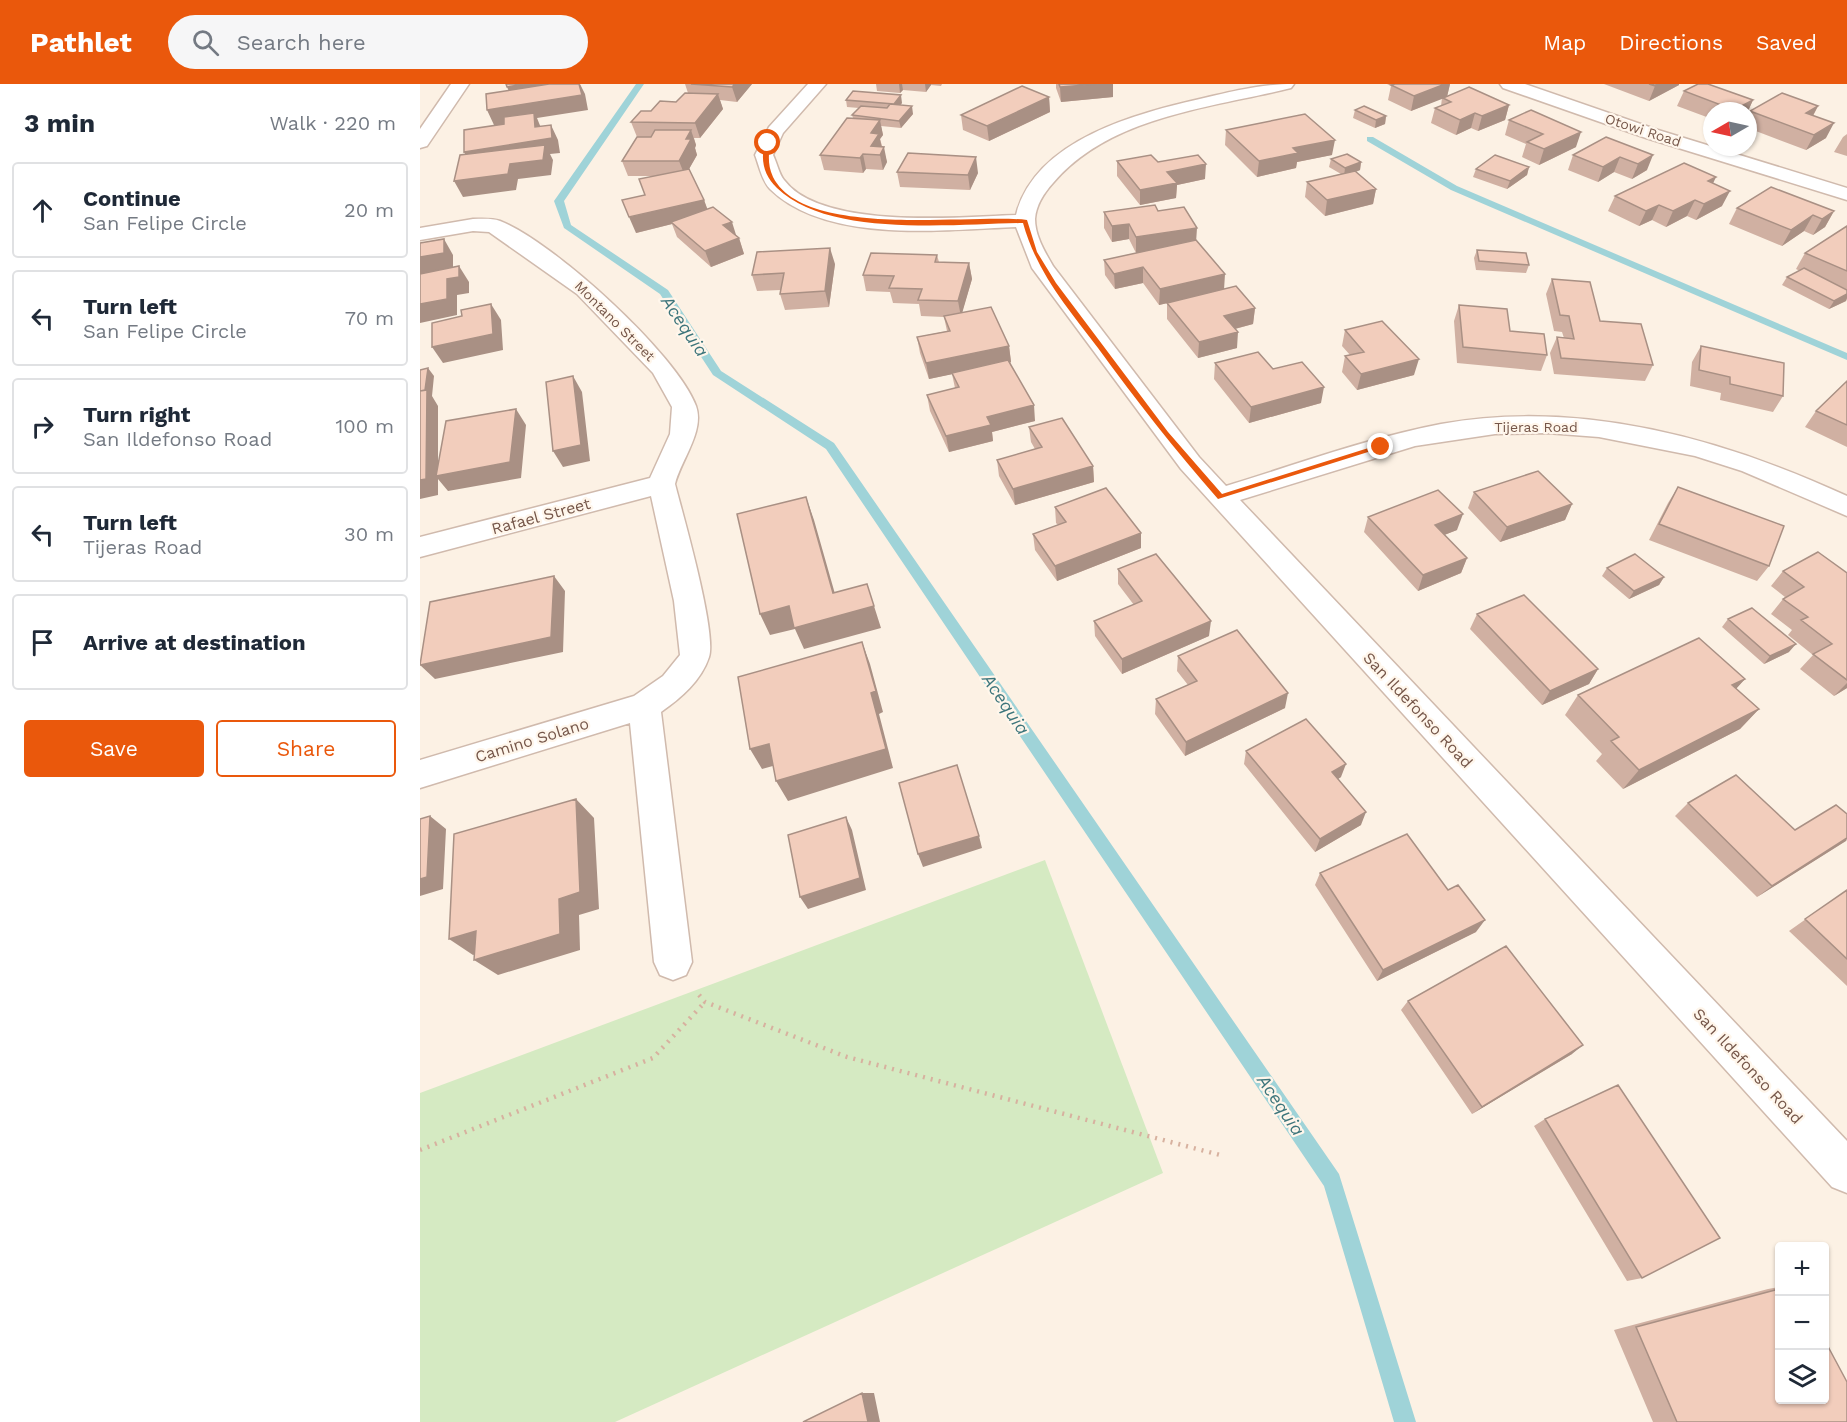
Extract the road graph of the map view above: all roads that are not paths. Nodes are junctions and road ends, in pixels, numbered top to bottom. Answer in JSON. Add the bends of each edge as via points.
{"nodes":[{"id":1,"x":460,"y":84,"type":"edge"},
{"id":2,"x":817,"y":84,"type":"edge"},
{"id":3,"x":1199,"y":84,"type":"edge"},
{"id":4,"x":1285,"y":84,"type":"edge"},
{"id":5,"x":1509,"y":84,"type":"edge"},
{"id":6,"x":1231,"y":99,"type":"junction"},
{"id":7,"x":420,"y":142,"type":"edge"},
{"id":8,"x":1847,"y":194,"type":"edge"},
{"id":9,"x":1025,"y":221,"type":"junction"},
{"id":10,"x":420,"y":234,"type":"edge"},
{"id":11,"x":662,"y":484,"type":"junction"},
{"id":12,"x":1220,"y":497,"type":"junction"},
{"id":13,"x":1847,"y":507,"type":"edge"},
{"id":14,"x":420,"y":547,"type":"edge"},
{"id":15,"x":644,"y":706,"type":"junction"},
{"id":16,"x":420,"y":774,"type":"edge"},
{"id":17,"x":673,"y":962,"type":"road end"},
{"id":18,"x":1847,"y":1172,"type":"edge"}],
"edges":[{"from":1,"to":7,"type":"street"},
{"from":2,"to":9,"type":"street","via":[[775,131],[764,155],[771,179],[791,199],[825,213],[866,221]]},
{"from":3,"to":6,"type":"street"},
{"from":4,"to":6,"type":"street"},
{"from":5,"to":8,"type":"street","name":"Otowi Road","via":[[1652,134]]},
{"from":6,"to":9,"type":"street","via":[[1134,123],[1091,141],[1058,163],[1045,177],[1028,207]]},
{"from":9,"to":12,"type":"street","name":"San Ildefonso Road","via":[[1034,252],[1053,284],[1165,433]]},
{"from":10,"to":11,"type":"street","name":"Montano Street","via":[[473,225],[494,226],[585,289],[663,370],[684,407],[683,434]]},
{"from":11,"to":14,"type":"street","name":"Rafael Street"},
{"from":11,"to":15,"type":"street","name":"Camino Solano","via":[[696,652],[687,670],[669,690]]},
{"from":12,"to":13,"type":"street","name":"Tijeras Road","via":[[1412,439],[1476,428],[1543,424],[1609,430],[1699,448],[1773,473]]},
{"from":12,"to":18,"type":"street","name":"San Ildefonso Road"},
{"from":15,"to":16,"type":"street","name":"Camino Solano"},
{"from":15,"to":17,"type":"street"}]}
